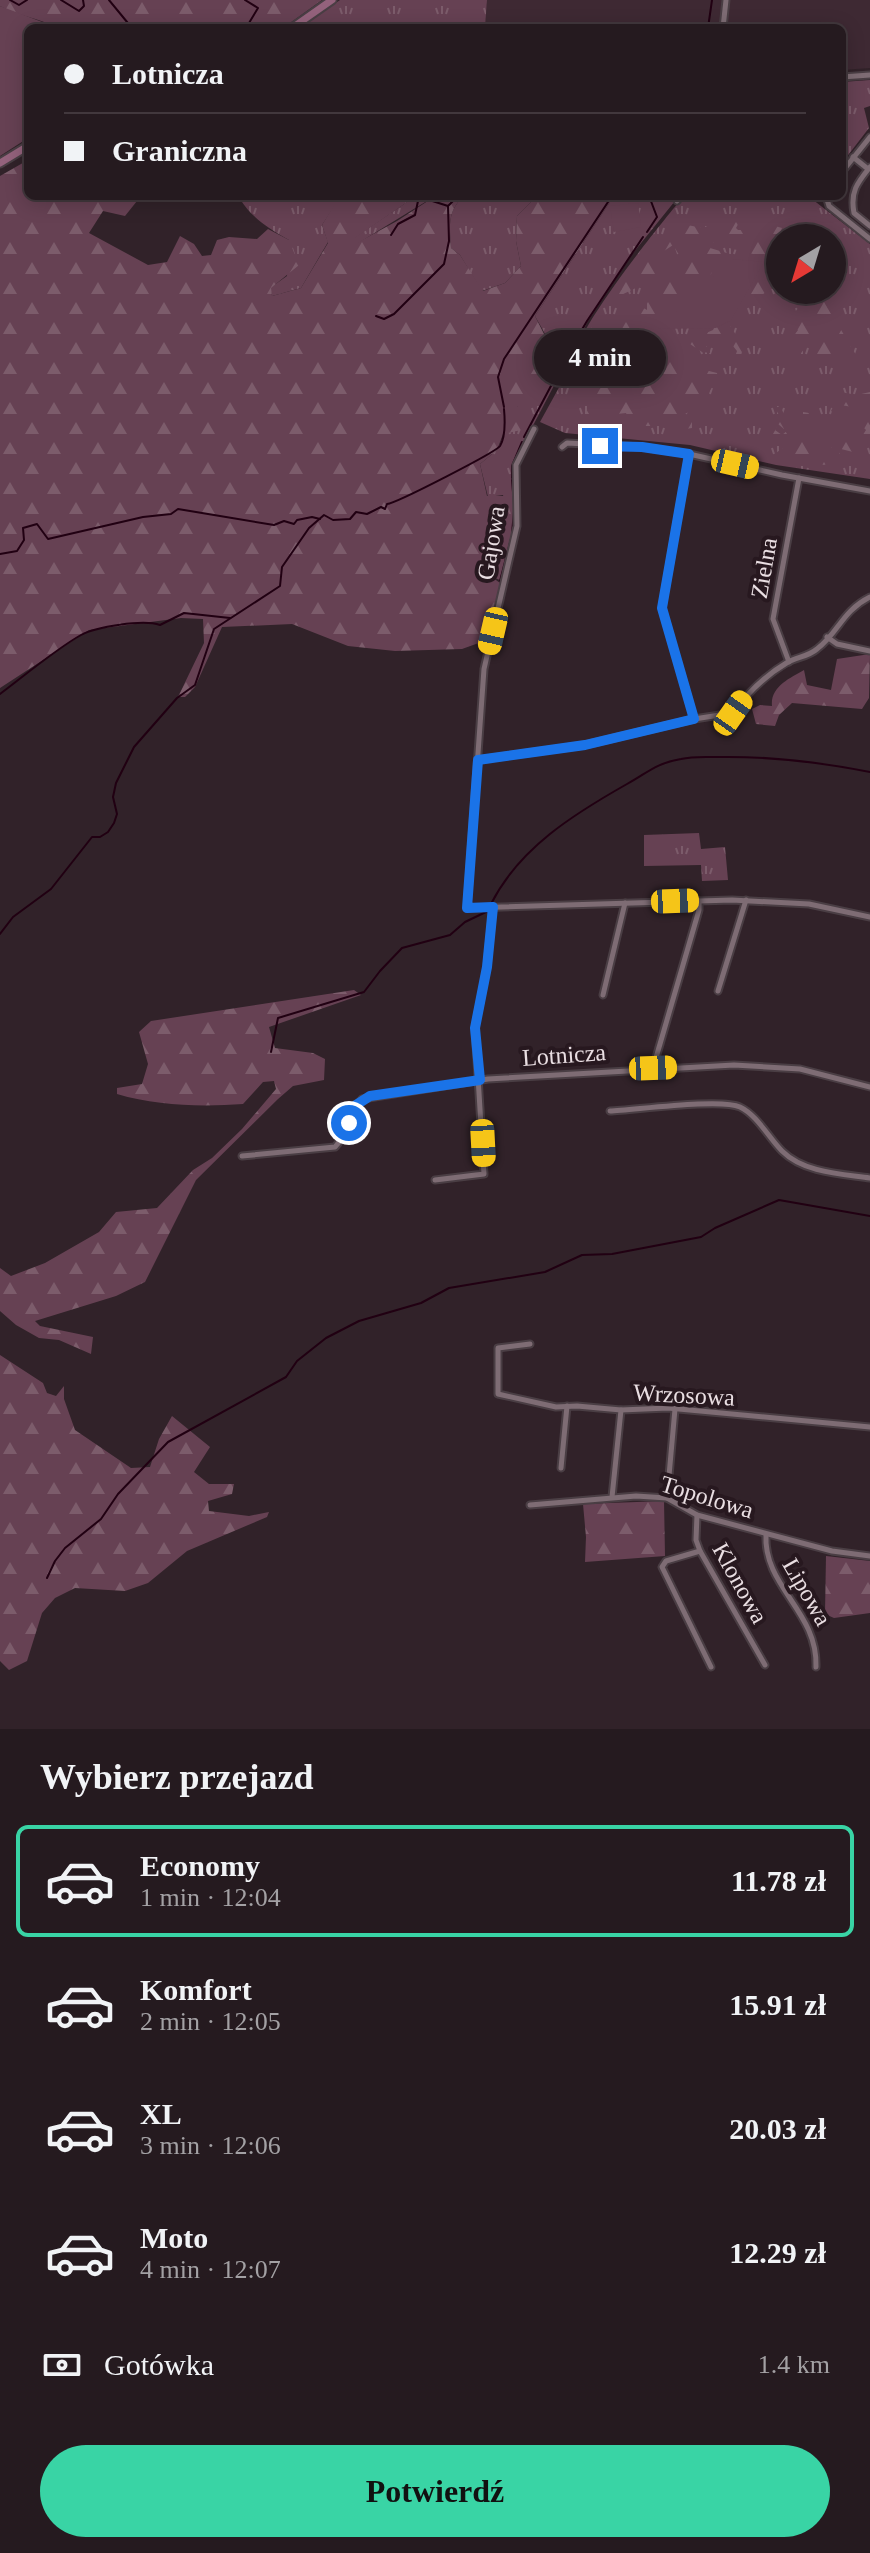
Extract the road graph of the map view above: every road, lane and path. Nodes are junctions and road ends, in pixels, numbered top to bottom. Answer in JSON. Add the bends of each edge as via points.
{"nodes":[{"id":1,"x":332,"y":0,"type":"edge"},
{"id":2,"x":726,"y":0,"type":"edge"},
{"id":3,"x":298,"y":24,"type":"edge"},
{"id":4,"x":723,"y":24,"type":"edge"},
{"id":5,"x":870,"y":75,"type":"edge"},
{"id":6,"x":846,"y":77,"type":"edge"},
{"id":7,"x":870,"y":137,"type":"edge"},
{"id":8,"x":24,"y":148,"type":"edge"},
{"id":9,"x":853,"y":157,"type":"junction"},
{"id":10,"x":0,"y":163,"type":"edge"},
{"id":11,"x":846,"y":167,"type":"edge"},
{"id":12,"x":869,"y":168,"type":"edge"},
{"id":13,"x":827,"y":200,"type":"edge"},
{"id":14,"x":870,"y":226,"type":"edge"},
{"id":15,"x":870,"y":239,"type":"edge"},
{"id":16,"x":534,"y":429,"type":"dead end"},
{"id":17,"x":562,"y":447,"type":"dead end"},
{"id":18,"x":689,"y":454,"type":"junction"},
{"id":19,"x":799,"y":478,"type":"junction"},
{"id":20,"x":870,"y":491,"type":"edge"},
{"id":21,"x":870,"y":597,"type":"edge"},
{"id":22,"x":827,"y":637,"type":"junction"},
{"id":23,"x":870,"y":651,"type":"edge"},
{"id":24,"x":789,"y":662,"type":"junction"},
{"id":25,"x":694,"y":719,"type":"junction"},
{"id":26,"x":478,"y":760,"type":"junction"},
{"id":27,"x":746,"y":900,"type":"junction"},
{"id":28,"x":699,"y":901,"type":"junction"},
{"id":29,"x":625,"y":903,"type":"junction"},
{"id":30,"x":493,"y":907,"type":"junction"},
{"id":31,"x":870,"y":917,"type":"edge"},
{"id":32,"x":718,"y":991,"type":"dead end"},
{"id":33,"x":603,"y":995,"type":"dead end"},
{"id":34,"x":653,"y":1068,"type":"junction"},
{"id":35,"x":480,"y":1080,"type":"junction"},
{"id":36,"x":870,"y":1087,"type":"edge"},
{"id":37,"x":610,"y":1111,"type":"dead end"},
{"id":38,"x":242,"y":1156,"type":"dead end"},
{"id":39,"x":870,"y":1178,"type":"edge"},
{"id":40,"x":435,"y":1180,"type":"dead end"},
{"id":41,"x":530,"y":1344,"type":"dead end"},
{"id":42,"x":567,"y":1406,"type":"junction"},
{"id":43,"x":675,"y":1409,"type":"junction"},
{"id":44,"x":621,"y":1410,"type":"junction"},
{"id":45,"x":870,"y":1427,"type":"edge"},
{"id":46,"x":561,"y":1468,"type":"dead end"},
{"id":47,"x":612,"y":1497,"type":"junction"},
{"id":48,"x":667,"y":1498,"type":"junction"},
{"id":49,"x":530,"y":1505,"type":"dead end"},
{"id":50,"x":697,"y":1515,"type":"junction"},
{"id":51,"x":766,"y":1534,"type":"junction"},
{"id":52,"x":700,"y":1551,"type":"junction"},
{"id":53,"x":870,"y":1556,"type":"edge"},
{"id":54,"x":765,"y":1665,"type":"dead end"},
{"id":55,"x":711,"y":1667,"type":"dead end"},
{"id":56,"x":816,"y":1667,"type":"dead end"}],
"edges":[{"from":1,"to":3,"type":"main road"},
{"from":2,"to":4,"type":"street"},
{"from":5,"to":6,"type":"street"},
{"from":7,"to":9,"type":"street"},
{"from":8,"to":10,"type":"main road"},
{"from":9,"to":11,"type":"street"},
{"from":9,"to":12,"type":"street"},
{"from":12,"to":14,"type":"street","via":[[852,200],[854,213]]},
{"from":13,"to":15,"type":"street"},
{"from":16,"to":26,"type":"street","name":"Gajowa","via":[[516,465],[517,526],[484,669]]},
{"from":17,"to":18,"type":"street","via":[[567,443]]},
{"from":18,"to":19,"type":"street"},
{"from":18,"to":25,"type":"street","via":[[662,608]]},
{"from":19,"to":20,"type":"street"},
{"from":19,"to":24,"type":"street","name":"Zielna","via":[[773,619]]},
{"from":21,"to":22,"type":"street","via":[[845,614]]},
{"from":22,"to":23,"type":"street"},
{"from":22,"to":24,"type":"street","via":[[819,648]]},
{"from":24,"to":25,"type":"street","via":[[746,694],[733,713]]},
{"from":25,"to":26,"type":"street","via":[[585,745]]},
{"from":26,"to":30,"type":"street","name":"Gajowa","via":[[467,908]]},
{"from":27,"to":28,"type":"street"},
{"from":27,"to":31,"type":"street","via":[[809,904]]},
{"from":27,"to":32,"type":"street"},
{"from":28,"to":29,"type":"street"},
{"from":28,"to":34,"type":"street"},
{"from":29,"to":30,"type":"street"},
{"from":29,"to":33,"type":"street"},
{"from":30,"to":35,"type":"street","via":[[475,1028]]},
{"from":34,"to":35,"type":"street","name":"Lotnicza"},
{"from":34,"to":36,"type":"street","name":"Lotnicza","via":[[800,1069]]},
{"from":35,"to":38,"type":"street","name":"Lotnicza","via":[[362,1099],[335,1147]]},
{"from":35,"to":40,"type":"street","via":[[484,1174]]},
{"from":37,"to":39,"type":"street","via":[[735,1105],[793,1160]]},
{"from":41,"to":42,"type":"street","name":"Wrzosowa","via":[[498,1348],[498,1394]]},
{"from":42,"to":44,"type":"street","name":"Wrzosowa"},
{"from":42,"to":46,"type":"street"},
{"from":43,"to":44,"type":"street","name":"Wrzosowa"},
{"from":43,"to":45,"type":"street","name":"Wrzosowa"},
{"from":43,"to":48,"type":"street"},
{"from":44,"to":47,"type":"street"},
{"from":47,"to":48,"type":"street","name":"Topolowa"},
{"from":47,"to":49,"type":"street","name":"Topolowa"},
{"from":48,"to":50,"type":"street","name":"Topolowa"},
{"from":50,"to":51,"type":"street","name":"Topolowa"},
{"from":50,"to":52,"type":"street","name":"Klonowa"},
{"from":51,"to":53,"type":"street","name":"Topolowa"},
{"from":51,"to":56,"type":"street","name":"Lipowa","via":[[769,1563],[812,1632]]},
{"from":52,"to":54,"type":"street","name":"Klonowa"},
{"from":52,"to":55,"type":"street","via":[[662,1567]]}]}
